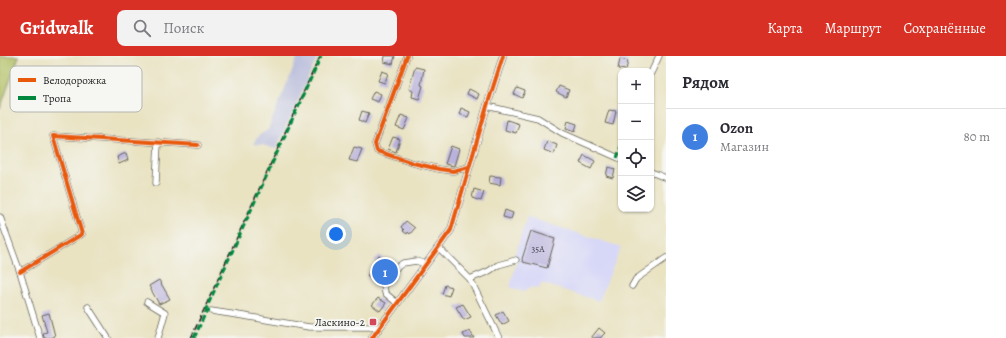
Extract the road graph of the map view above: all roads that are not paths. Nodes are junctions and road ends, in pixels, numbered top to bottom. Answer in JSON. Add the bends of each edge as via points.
{"nodes":[{"id":1,"x":407,"y":56,"type":"edge"},
{"id":2,"x":503,"y":56,"type":"edge"},
{"id":3,"x":659,"y":56,"type":"edge"},
{"id":4,"x":653,"y":68,"type":"edge"},
{"id":5,"x":486,"y":106,"type":"junction"},
{"id":6,"x":158,"y":142,"type":"junction"},
{"id":7,"x":198,"y":145,"type":"dead end"},
{"id":8,"x":618,"y":158,"type":"edge"},
{"id":9,"x":469,"y":167,"type":"junction"},
{"id":10,"x":654,"y":173,"type":"edge"},
{"id":11,"x":666,"y":178,"type":"edge"},
{"id":12,"x":156,"y":183,"type":"dead end"},
{"id":13,"x":0,"y":217,"type":"edge"},
{"id":14,"x":438,"y":248,"type":"junction"},
{"id":15,"x":666,"y":258,"type":"edge"},
{"id":16,"x":516,"y":260,"type":"dead end"},
{"id":17,"x":426,"y":264,"type":"junction"},
{"id":18,"x":20,"y":272,"type":"junction"},
{"id":19,"x":470,"y":279,"type":"junction"},
{"id":20,"x":632,"y":286,"type":"dead end"},
{"id":21,"x":147,"y":302,"type":"dead end"},
{"id":22,"x":397,"y":303,"type":"junction"},
{"id":23,"x":88,"y":307,"type":"dead end"},
{"id":24,"x":211,"y":312,"type":"dead end"},
{"id":25,"x":379,"y":327,"type":"junction"},
{"id":26,"x":40,"y":338,"type":"edge"},
{"id":27,"x":108,"y":338,"type":"edge"},
{"id":28,"x":158,"y":338,"type":"edge"},
{"id":29,"x":372,"y":338,"type":"edge"},
{"id":30,"x":499,"y":338,"type":"edge"}],
"edges":[{"from":1,"to":9,"type":"street","via":[[375,148],[377,151],[428,167],[453,171]]},
{"from":2,"to":5,"type":"street"},
{"from":3,"to":4,"type":"street"},
{"from":5,"to":8,"type":"street","via":[[538,118],[562,133]]},
{"from":5,"to":9,"type":"street"},
{"from":6,"to":7,"type":"street"},
{"from":6,"to":12,"type":"street"},
{"from":6,"to":18,"type":"street","via":[[53,136],[82,234]]},
{"from":9,"to":14,"type":"street","via":[[451,230]]},
{"from":10,"to":11,"type":"street"},
{"from":13,"to":18,"type":"street"},
{"from":14,"to":17,"type":"street"},
{"from":14,"to":19,"type":"street"},
{"from":15,"to":20,"type":"street","via":[[636,279]]},
{"from":16,"to":19,"type":"street","via":[[498,265]]},
{"from":17,"to":22,"type":"street"},
{"from":17,"to":22,"type":"street","via":[[416,261],[403,263],[392,271],[384,285],[385,293]]},
{"from":18,"to":26,"type":"street"},
{"from":19,"to":30,"type":"street"},
{"from":21,"to":28,"type":"street","via":[[165,313]]},
{"from":22,"to":25,"type":"street"},
{"from":23,"to":27,"type":"street"},
{"from":24,"to":25,"type":"street","via":[[309,327]]},
{"from":25,"to":29,"type":"street"}]}
